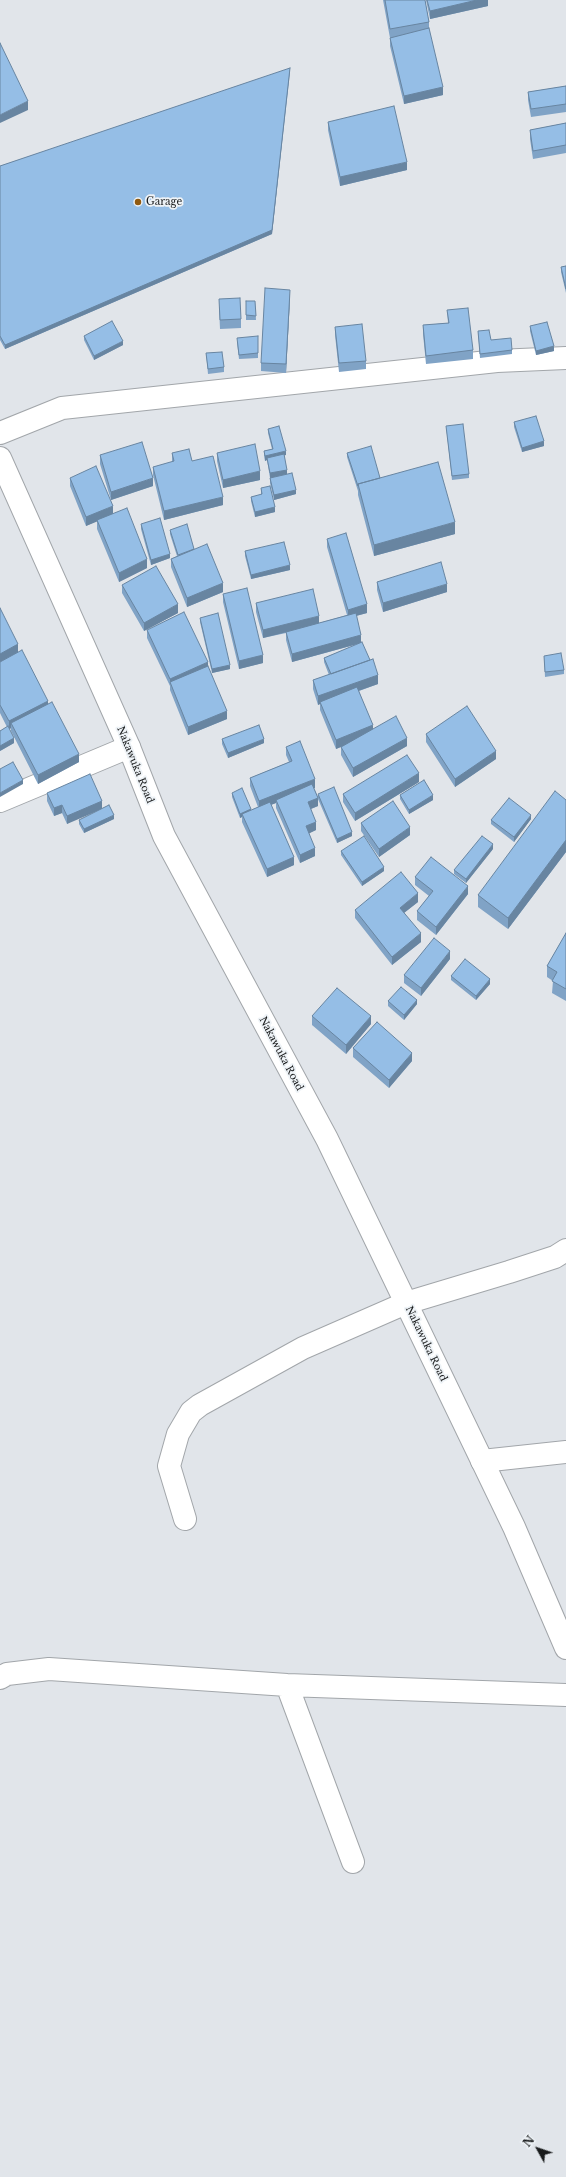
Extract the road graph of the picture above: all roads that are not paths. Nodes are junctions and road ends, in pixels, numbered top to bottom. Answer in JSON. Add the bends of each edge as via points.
{"nodes":[{"id":1,"x":566,"y":358,"type":"edge"},
{"id":2,"x":0,"y":433,"type":"edge"},
{"id":3,"x":0,"y":458,"type":"edge"},
{"id":4,"x":129,"y":747,"type":"junction"},
{"id":5,"x":0,"y":801,"type":"edge"},
{"id":6,"x":566,"y":1250,"type":"edge"},
{"id":7,"x":406,"y":1303,"type":"junction"},
{"id":8,"x":566,"y":1452,"type":"edge"},
{"id":9,"x":482,"y":1461,"type":"junction"},
{"id":10,"x":184,"y":1519,"type":"dead end"},
{"id":11,"x":566,"y":1648,"type":"edge"},
{"id":12,"x":0,"y":1678,"type":"edge"},
{"id":13,"x":287,"y":1685,"type":"junction"},
{"id":14,"x":566,"y":1695,"type":"edge"},
{"id":15,"x":353,"y":1862,"type":"dead end"}],
"edges":[{"from":1,"to":2,"type":"street","via":[[497,361],[62,408]]},
{"from":3,"to":4,"type":"street","name":"Nakawuka Road"},
{"from":4,"to":5,"type":"street"},
{"from":4,"to":7,"type":"street","name":"Nakawuka Road","via":[[164,836],[327,1139]]},
{"from":6,"to":7,"type":"street","via":[[555,1257]]},
{"from":7,"to":9,"type":"street","name":"Nakawuka Road"},
{"from":7,"to":10,"type":"street","via":[[303,1348],[191,1412],[178,1434],[169,1466]]},
{"from":8,"to":9,"type":"street"},
{"from":9,"to":11,"type":"street","name":"Nakawuka Road","via":[[514,1527]]},
{"from":12,"to":13,"type":"street","via":[[7,1674],[49,1669]]},
{"from":13,"to":14,"type":"street"},
{"from":13,"to":15,"type":"street"}]}
